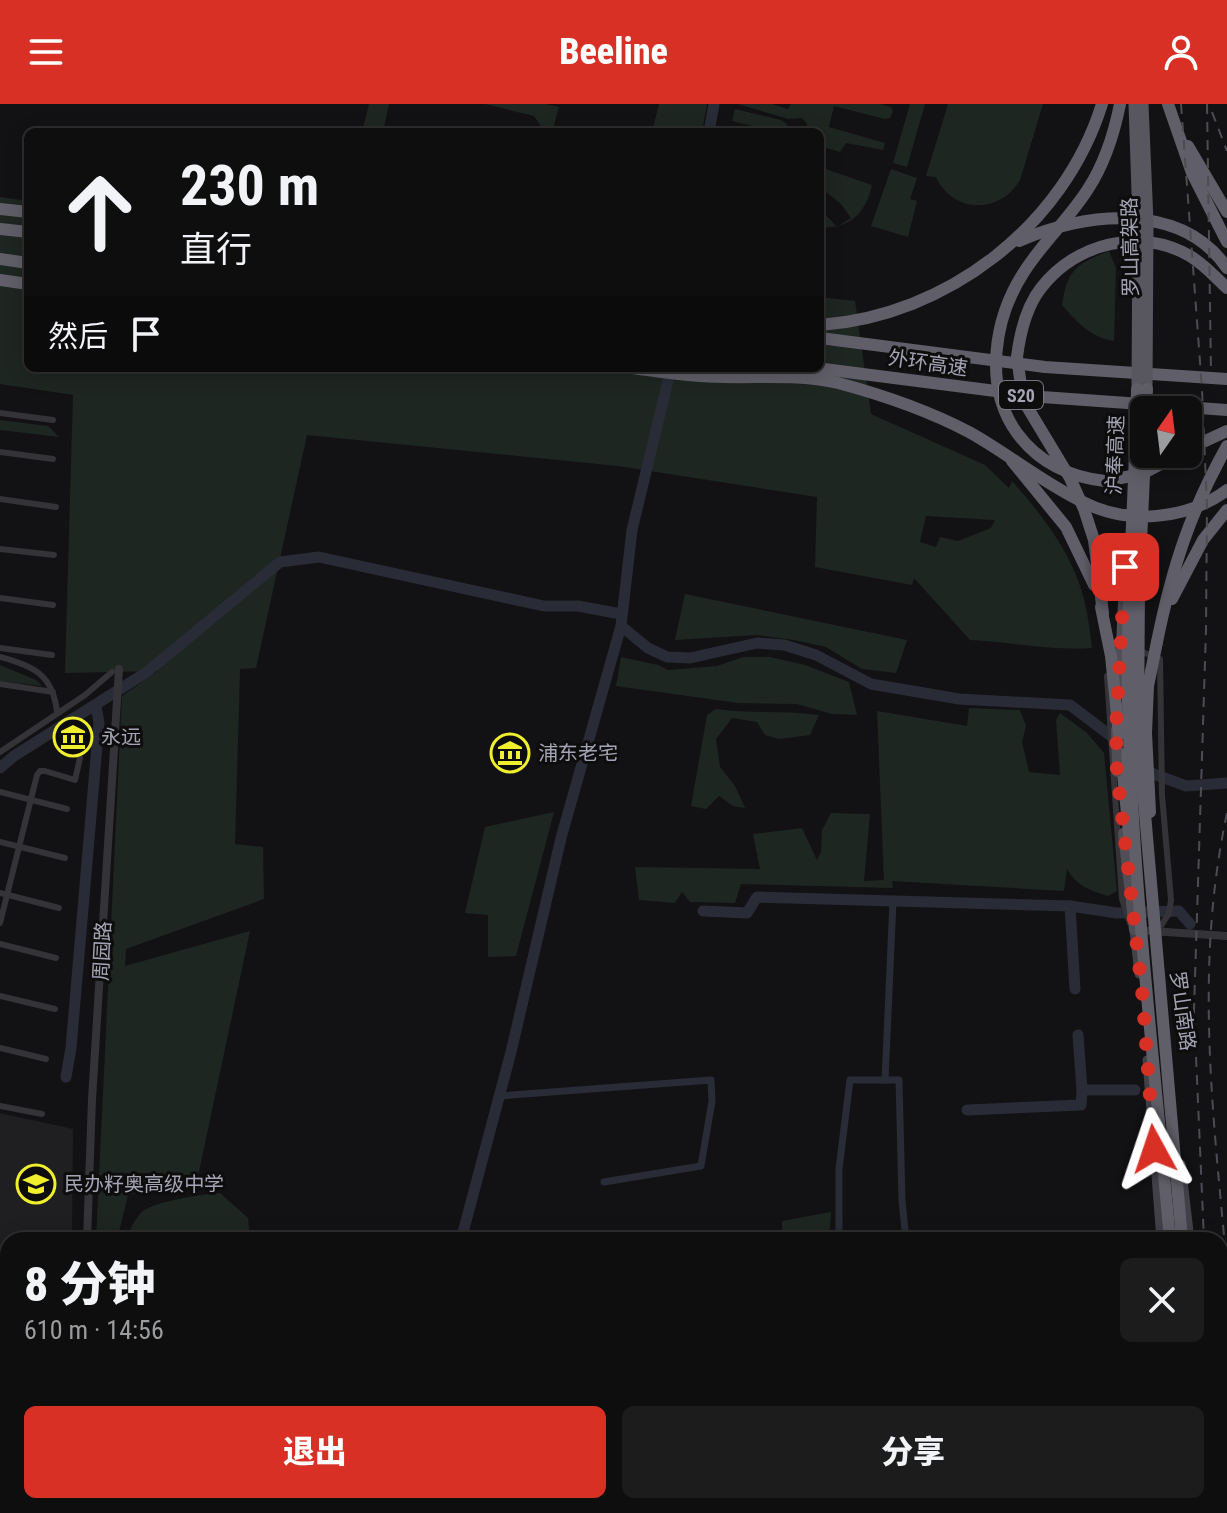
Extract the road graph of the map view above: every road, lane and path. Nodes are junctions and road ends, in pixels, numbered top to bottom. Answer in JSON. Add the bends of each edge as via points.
{"nodes":[{"id":1,"x":1102,"y":104,"type":"edge"},
{"id":2,"x":1120,"y":104,"type":"edge"},
{"id":3,"x":1132,"y":104,"type":"edge"},
{"id":4,"x":1145,"y":104,"type":"edge"},
{"id":5,"x":1170,"y":108,"type":"edge"},
{"id":6,"x":0,"y":209,"type":"edge"},
{"id":7,"x":24,"y":212,"type":"edge"},
{"id":8,"x":1227,"y":212,"type":"edge"},
{"id":9,"x":0,"y":229,"type":"edge"},
{"id":10,"x":24,"y":232,"type":"edge"},
{"id":11,"x":1227,"y":242,"type":"edge"},
{"id":12,"x":1002,"y":250,"type":"junction"},
{"id":13,"x":0,"y":259,"type":"edge"},
{"id":14,"x":24,"y":262,"type":"edge"},
{"id":15,"x":1227,"y":268,"type":"edge"},
{"id":16,"x":0,"y":280,"type":"edge"},
{"id":17,"x":24,"y":283,"type":"edge"},
{"id":18,"x":1227,"y":288,"type":"edge"},
{"id":19,"x":824,"y":324,"type":"edge"},
{"id":20,"x":824,"y":339,"type":"edge"},
{"id":21,"x":664,"y":372,"type":"edge"},
{"id":22,"x":812,"y":372,"type":"edge"},
{"id":23,"x":1227,"y":379,"type":"edge"},
{"id":24,"x":1142,"y":389,"type":"junction"},
{"id":25,"x":1144,"y":396,"type":"edge"},
{"id":26,"x":1148,"y":396,"type":"edge"},
{"id":27,"x":1227,"y":410,"type":"edge"},
{"id":28,"x":0,"y":413,"type":"edge"},
{"id":29,"x":53,"y":420,"type":"dead end"},
{"id":30,"x":1227,"y":431,"type":"edge"},
{"id":31,"x":1202,"y":443,"type":"edge"},
{"id":32,"x":1227,"y":446,"type":"edge"},
{"id":33,"x":0,"y":452,"type":"edge"},
{"id":34,"x":1010,"y":458,"type":"junction"},
{"id":35,"x":53,"y":459,"type":"dead end"},
{"id":36,"x":1146,"y":468,"type":"edge"},
{"id":37,"x":1147,"y":468,"type":"edge"},
{"id":38,"x":1153,"y":468,"type":"edge"},
{"id":39,"x":1227,"y":490,"type":"edge"},
{"id":40,"x":0,"y":499,"type":"edge"},
{"id":41,"x":56,"y":507,"type":"dead end"},
{"id":42,"x":1227,"y":510,"type":"edge"},
{"id":43,"x":0,"y":549,"type":"edge"},
{"id":44,"x":54,"y":555,"type":"dead end"},
{"id":45,"x":0,"y":598,"type":"edge"},
{"id":46,"x":53,"y":605,"type":"dead end"},
{"id":47,"x":1103,"y":613,"type":"junction"},
{"id":48,"x":1157,"y":642,"type":"junction"},
{"id":49,"x":0,"y":648,"type":"edge"},
{"id":50,"x":52,"y":655,"type":"dead end"},
{"id":51,"x":0,"y":657,"type":"edge"},
{"id":52,"x":116,"y":670,"type":"joint"},
{"id":53,"x":0,"y":684,"type":"edge"},
{"id":54,"x":53,"y":692,"type":"junction"},
{"id":55,"x":57,"y":712,"type":"junction"},
{"id":56,"x":0,"y":752,"type":"edge"},
{"id":57,"x":80,"y":758,"type":"dead end"},
{"id":58,"x":1114,"y":771,"type":"junction"},
{"id":59,"x":0,"y":792,"type":"edge"},
{"id":60,"x":31,"y":800,"type":"junction"},
{"id":61,"x":67,"y":809,"type":"dead end"},
{"id":62,"x":0,"y":842,"type":"edge"},
{"id":63,"x":18,"y":847,"type":"junction"},
{"id":64,"x":65,"y":858,"type":"dead end"},
{"id":65,"x":1144,"y":884,"type":"junction"},
{"id":66,"x":3,"y":894,"type":"edge"},
{"id":67,"x":59,"y":908,"type":"dead end"},
{"id":68,"x":0,"y":923,"type":"edge"},
{"id":69,"x":1155,"y":927,"type":"junction"},
{"id":70,"x":1134,"y":930,"type":"junction"},
{"id":71,"x":1227,"y":936,"type":"edge"},
{"id":72,"x":0,"y":944,"type":"edge"},
{"id":73,"x":56,"y":958,"type":"dead end"},
{"id":74,"x":0,"y":996,"type":"edge"},
{"id":75,"x":55,"y":1009,"type":"dead end"},
{"id":76,"x":0,"y":1048,"type":"edge"},
{"id":77,"x":46,"y":1059,"type":"dead end"},
{"id":78,"x":0,"y":1106,"type":"edge"},
{"id":79,"x":42,"y":1114,"type":"dead end"},
{"id":80,"x":87,"y":1232,"type":"edge"},
{"id":81,"x":1163,"y":1232,"type":"edge"},
{"id":82,"x":1164,"y":1232,"type":"edge"},
{"id":83,"x":1181,"y":1232,"type":"edge"},
{"id":84,"x":1189,"y":1232,"type":"edge"}],
"edges":[{"from":1,"to":12,"type":"highway","via":[[1089,141],[1062,188]]},
{"from":2,"to":38,"type":"highway","bridge":true,"via":[[1090,187],[1019,281],[1003,318],[997,352],[1001,398],[1021,439],[1056,468],[1105,481]]},
{"from":3,"to":24,"type":"highway","name":"罗山高架路","bridge":true},
{"from":3,"to":58,"type":"main road","bridge":true,"via":[[1134,321]]},
{"from":4,"to":24,"type":"highway","name":"罗山高架路","bridge":true,"via":[[1148,222]]},
{"from":4,"to":26,"type":"main road","bridge":true,"via":[[1152,218]]},
{"from":5,"to":8,"type":"highway"},
{"from":5,"to":11,"type":"highway","via":[[1197,183]]},
{"from":6,"to":7,"type":"highway"},
{"from":9,"to":10,"type":"highway"},
{"from":12,"to":15,"type":"highway","bridge":true,"via":[[1039,232],[1088,219],[1129,219],[1186,231],[1208,245]]},
{"from":12,"to":19,"type":"highway","via":[[912,305],[872,318]]},
{"from":13,"to":14,"type":"highway"},
{"from":16,"to":17,"type":"highway"},
{"from":18,"to":47,"type":"highway","bridge":true,"via":[[1189,256],[1124,241],[1076,256],[1039,289],[1020,335],[1017,357],[1023,400],[1084,509],[1094,540]]},
{"from":20,"to":23,"type":"highway","name":"外环高速","number":"S20","via":[[1045,367]]},
{"from":21,"to":22,"type":"highway","via":[[788,379]]},
{"from":22,"to":27,"type":"highway","name":"外环高速","number":"S20"},
{"from":22,"to":34,"type":"highway","via":[[923,411]]},
{"from":24,"to":25,"type":"highway","name":"沪奉高速","bridge":true},
{"from":24,"to":65,"type":"highway","name":"沪奉高速","bridge":true,"via":[[1128,656],[1129,733]]},
{"from":28,"to":29,"type":"street"},
{"from":30,"to":31,"type":"highway"},
{"from":32,"to":48,"type":"highway","via":[[1185,533]]},
{"from":33,"to":35,"type":"street"},
{"from":34,"to":39,"type":"highway","via":[[1081,502],[1142,516],[1179,512]]},
{"from":34,"to":47,"type":"highway","bridge":true,"via":[[1066,527]]},
{"from":36,"to":65,"type":"highway","name":"沪奉高速","bridge":true,"via":[[1138,733]]},
{"from":37,"to":69,"type":"main road","bridge":true,"via":[[1140,793]]},
{"from":40,"to":41,"type":"street"},
{"from":42,"to":48,"type":"highway","via":[[1181,577]]},
{"from":43,"to":44,"type":"street"},
{"from":45,"to":46,"type":"street"},
{"from":47,"to":65,"type":"highway","bridge":true,"via":[[1126,818]]},
{"from":48,"to":65,"type":"highway","bridge":true,"via":[[1148,686],[1150,810]]},
{"from":49,"to":50,"type":"street"},
{"from":51,"to":54,"type":"street","via":[[42,675]]},
{"from":52,"to":55,"type":"street"},
{"from":52,"to":80,"type":"street","name":"周园路"},
{"from":53,"to":54,"type":"street"},
{"from":54,"to":55,"type":"street"},
{"from":55,"to":56,"type":"street"},
{"from":57,"to":60,"type":"street","via":[[75,780],[40,771]]},
{"from":58,"to":69,"type":"street","via":[[1106,651],[1134,649],[1160,659],[1159,738],[1171,900],[1169,913]]},
{"from":58,"to":70,"type":"main road"},
{"from":59,"to":60,"type":"street"},
{"from":60,"to":61,"type":"street"},
{"from":60,"to":63,"type":"street"},
{"from":62,"to":63,"type":"street"},
{"from":63,"to":64,"type":"street"},
{"from":63,"to":66,"type":"street"},
{"from":65,"to":82,"type":"highway","name":"沪奉高速","bridge":true},
{"from":65,"to":83,"type":"highway","name":"沪奉高速","bridge":true},
{"from":66,"to":67,"type":"street"},
{"from":66,"to":68,"type":"street"},
{"from":69,"to":70,"type":"street"},
{"from":69,"to":71,"type":"street"},
{"from":69,"to":84,"type":"main road","name":"罗山南路","bridge":true},
{"from":70,"to":81,"type":"main road","name":"罗山南路"},
{"from":72,"to":73,"type":"street"},
{"from":74,"to":75,"type":"street"},
{"from":76,"to":77,"type":"street"},
{"from":78,"to":79,"type":"street"}]}
